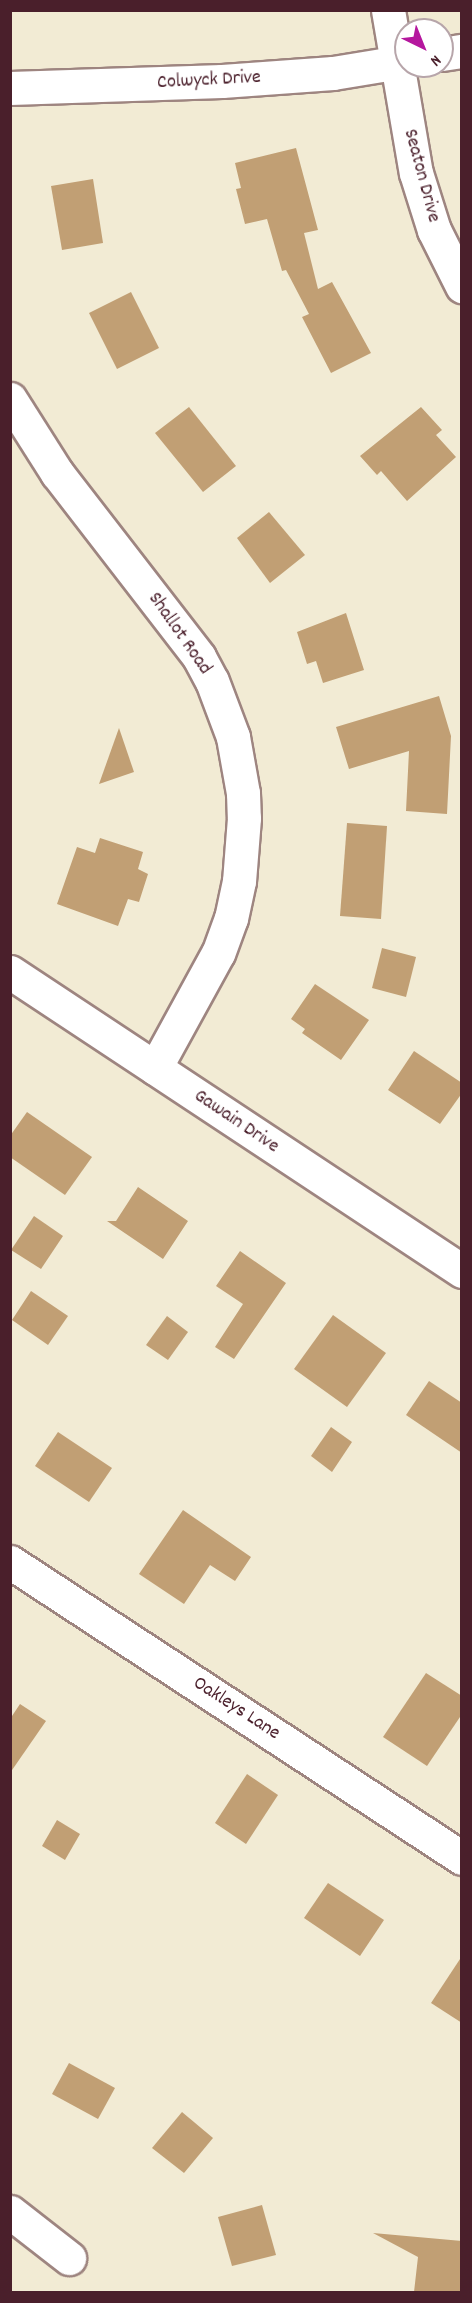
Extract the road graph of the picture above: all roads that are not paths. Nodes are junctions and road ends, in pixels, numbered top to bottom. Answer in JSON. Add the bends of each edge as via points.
{"nodes":[{"id":1,"x":388,"y":10,"type":"edge"},
{"id":2,"x":394,"y":34,"type":"edge"},
{"id":3,"x":394,"y":62,"type":"edge"},
{"id":4,"x":403,"y":78,"type":"edge"},
{"id":5,"x":10,"y":88,"type":"edge"},
{"id":6,"x":462,"y":286,"type":"edge"},
{"id":7,"x":10,"y":399,"type":"edge"},
{"id":8,"x":10,"y":972,"type":"edge"},
{"id":9,"x":155,"y":1068,"type":"junction"},
{"id":10,"x":462,"y":1271,"type":"edge"},
{"id":11,"x":10,"y":1562,"type":"edge"},
{"id":12,"x":462,"y":1858,"type":"edge"},
{"id":13,"x":10,"y":2212,"type":"edge"},
{"id":14,"x":69,"y":2258,"type":"dead end"}],
"edges":[{"from":1,"to":2,"type":"street","name":"Seaton Drive"},
{"from":3,"to":5,"type":"street","name":"Colwyck Drive","via":[[333,73],[222,81]]},
{"from":4,"to":6,"type":"street","name":"Seaton Drive","via":[[416,173],[434,230]]},
{"from":7,"to":9,"type":"street","name":"Shallot Road","via":[[57,473],[199,657],[233,737],[244,818],[239,880],[231,918],[218,953]]},
{"from":8,"to":9,"type":"street","name":"Gawain Drive"},
{"from":9,"to":10,"type":"street","name":"Gawain Drive"},
{"from":11,"to":12,"type":"street","name":"Oakleys Lane"},
{"from":13,"to":14,"type":"street"}]}
